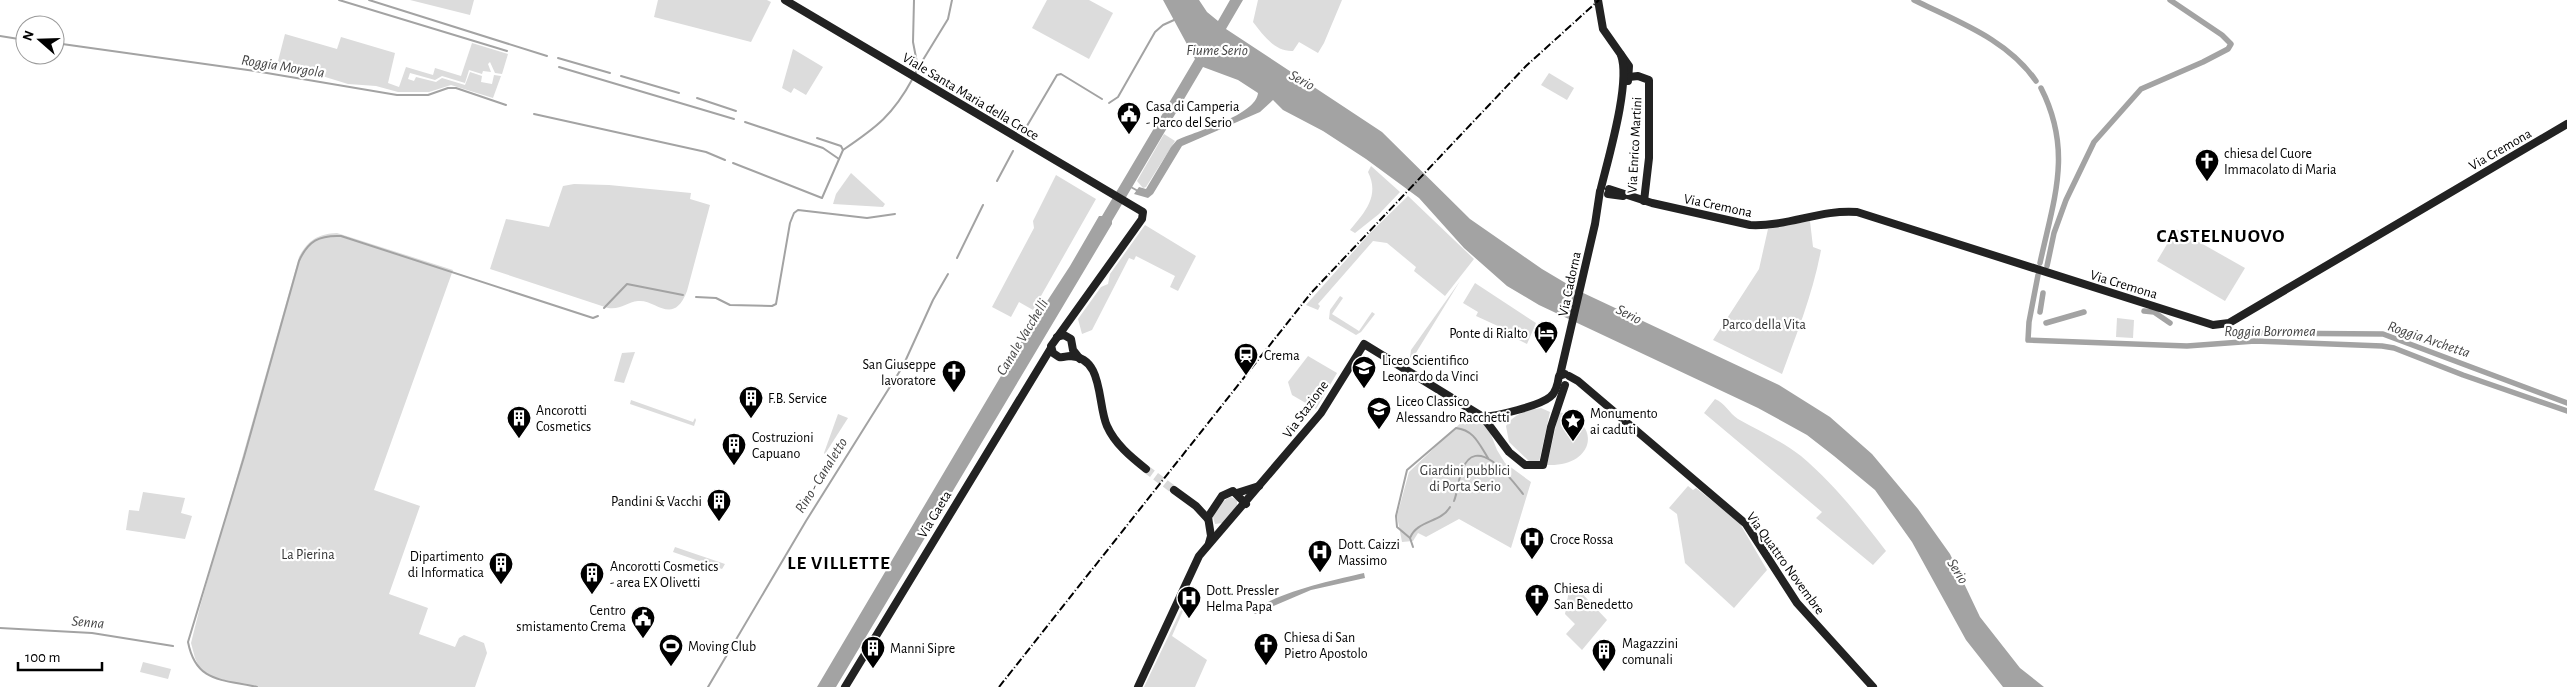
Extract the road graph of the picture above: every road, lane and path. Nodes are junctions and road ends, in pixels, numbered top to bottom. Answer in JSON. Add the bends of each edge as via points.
{"nodes":[{"id":1,"x":785,"y":0,"type":"edge"},
{"id":2,"x":1598,"y":0,"type":"edge"},
{"id":3,"x":1621,"y":55,"type":"junction"},
{"id":4,"x":1629,"y":77,"type":"junction"},
{"id":5,"x":1619,"y":111,"type":"junction"},
{"id":6,"x":2567,"y":124,"type":"edge"},
{"id":7,"x":1605,"y":191,"type":"junction"},
{"id":8,"x":1644,"y":201,"type":"junction"},
{"id":9,"x":1067,"y":322,"type":"junction"},
{"id":10,"x":1057,"y":337,"type":"junction"},
{"id":11,"x":1068,"y":337,"type":"junction"},
{"id":12,"x":1050,"y":352,"type":"junction"},
{"id":13,"x":1071,"y":353,"type":"junction"},
{"id":14,"x":1565,"y":379,"type":"junction"},
{"id":15,"x":1483,"y":416,"type":"junction"},
{"id":16,"x":1146,"y":469,"type":"tunnel mouth"},
{"id":17,"x":1261,"y":485,"type":"junction"},
{"id":18,"x":1174,"y":490,"type":"tunnel mouth"},
{"id":19,"x":1242,"y":499,"type":"junction"},
{"id":20,"x":1196,"y":506,"type":"junction"},
{"id":21,"x":1211,"y":509,"type":"junction"},
{"id":22,"x":1208,"y":520,"type":"junction"},
{"id":23,"x":1227,"y":524,"type":"junction"},
{"id":24,"x":1208,"y":545,"type":"junction"},
{"id":25,"x":845,"y":687,"type":"edge"},
{"id":26,"x":1138,"y":687,"type":"edge"},
{"id":27,"x":1873,"y":687,"type":"edge"}],
"edges":[{"from":1,"to":9,"type":"street","name":"Viale Santa Maria della Croce","via":[[1144,214]]},
{"from":2,"to":3,"type":"street","via":[[1600,22]]},
{"from":3,"to":4,"type":"street","via":[[1628,62]]},
{"from":3,"to":5,"type":"street","name":"Via Cadorna","via":[[1624,67]]},
{"from":4,"to":5,"type":"street","name":"Via Cadorna"},
{"from":4,"to":8,"type":"street","name":"Via Enrico Martini","via":[[1649,80],[1649,158]]},
{"from":5,"to":7,"type":"street","name":"Via Cadorna"},
{"from":6,"to":8,"type":"street","name":"Via Cremona","via":[[2228,323],[2213,325],[1857,212],[1837,211],[1764,226]]},
{"from":7,"to":8,"type":"street","name":"Via Cremona"},
{"from":7,"to":14,"type":"street","name":"Via Cadorna","via":[[1568,349]]},
{"from":9,"to":10,"type":"street"},
{"from":9,"to":11,"type":"street"},
{"from":10,"to":11,"type":"street"},
{"from":10,"to":12,"type":"street"},
{"from":11,"to":13,"type":"street","via":[[1073,342]]},
{"from":12,"to":13,"type":"street","via":[[1062,358]]},
{"from":12,"to":25,"type":"street","name":"Via Gaeta"},
{"from":13,"to":16,"type":"street","via":[[1092,368],[1095,374],[1108,428],[1122,447]]},
{"from":14,"to":15,"type":"street","via":[[1550,397],[1511,412]]},
{"from":14,"to":15,"type":"street","name":"Via Cadorna","via":[[1543,465],[1525,465],[1503,444]]},
{"from":14,"to":27,"type":"street","name":"Via Quattro Novembre","via":[[1581,383],[1746,524],[1797,603]]},
{"from":15,"to":17,"type":"street","name":"Via Stazione","via":[[1364,344],[1321,413]]},
{"from":17,"to":19,"type":"street"},
{"from":17,"to":19,"type":"street","name":"Via Stazione"},
{"from":18,"to":20,"type":"street"},
{"from":19,"to":21,"type":"street","via":[[1233,491],[1226,493]]},
{"from":19,"to":23,"type":"street","name":"Via Stazione"},
{"from":20,"to":21,"type":"street"},
{"from":20,"to":22,"type":"street"},
{"from":21,"to":22,"type":"street"},
{"from":22,"to":23,"type":"street","via":[[1218,528]]},
{"from":22,"to":24,"type":"street","via":[[1211,536]]},
{"from":23,"to":24,"type":"street","name":"Via Stazione"},
{"from":24,"to":26,"type":"street","name":"Via Stazione","via":[[1191,571]]}]}
